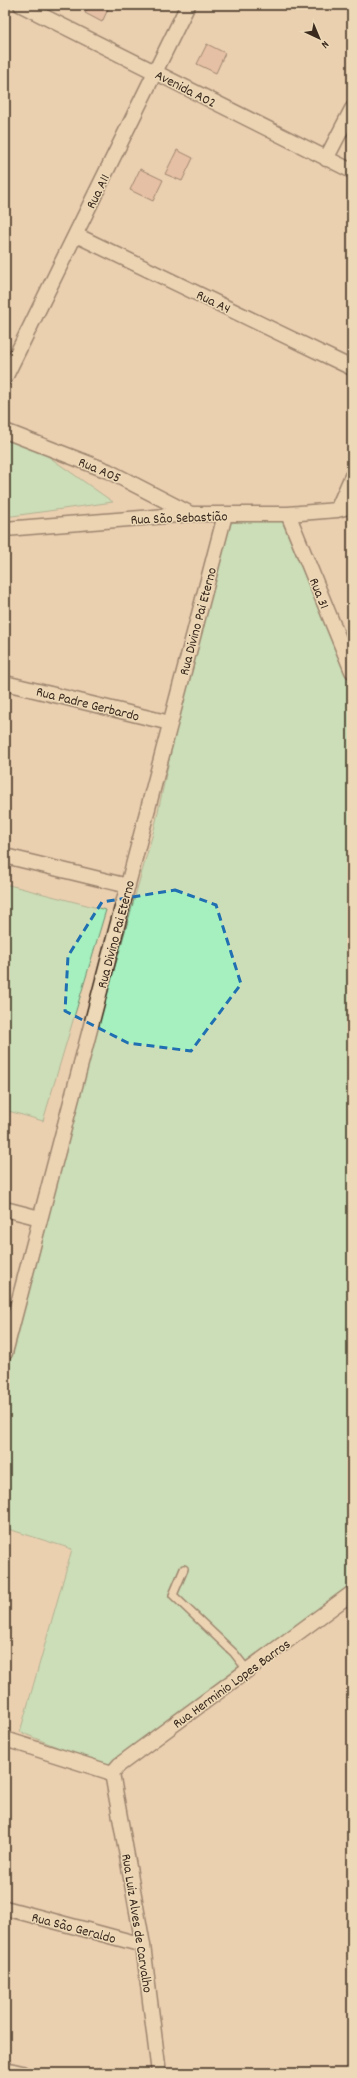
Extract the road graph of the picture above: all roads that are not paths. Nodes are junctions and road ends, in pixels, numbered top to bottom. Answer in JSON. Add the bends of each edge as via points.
{"nodes":[{"id":1,"x":21,"y":5,"type":"edge"},
{"id":2,"x":188,"y":5,"type":"edge"},
{"id":3,"x":154,"y":72,"type":"junction"},
{"id":4,"x":352,"y":109,"type":"edge"},
{"id":5,"x":326,"y":159,"type":"junction"},
{"id":6,"x":352,"y":171,"type":"edge"},
{"id":7,"x":76,"y":235,"type":"junction"},
{"id":8,"x":352,"y":368,"type":"edge"},
{"id":9,"x":5,"y":378,"type":"edge"},
{"id":10,"x":5,"y":431,"type":"edge"},
{"id":11,"x":352,"y":476,"type":"edge"},
{"id":12,"x":352,"y":506,"type":"edge"},
{"id":13,"x":337,"y":510,"type":"junction"},
{"id":14,"x":191,"y":514,"type":"junction"},
{"id":15,"x":288,"y":514,"type":"junction"},
{"id":16,"x":225,"y":515,"type":"junction"},
{"id":17,"x":5,"y":529,"type":"edge"},
{"id":18,"x":352,"y":671,"type":"edge"},
{"id":19,"x":5,"y":683,"type":"edge"},
{"id":20,"x":170,"y":723,"type":"junction"},
{"id":21,"x":5,"y":856,"type":"edge"},
{"id":22,"x":128,"y":886,"type":"junction"},
{"id":23,"x":5,"y":1209,"type":"edge"},
{"id":24,"x":40,"y":1218,"type":"junction"},
{"id":25,"x":5,"y":1353,"type":"edge"},
{"id":26,"x":184,"y":1569,"type":"dead end"},
{"id":27,"x":352,"y":1593,"type":"edge"},
{"id":28,"x":249,"y":1671,"type":"junction"},
{"id":29,"x":5,"y":1739,"type":"edge"},
{"id":30,"x":112,"y":1773,"type":"junction"},
{"id":31,"x":5,"y":1908,"type":"edge"},
{"id":32,"x":143,"y":1945,"type":"junction"},
{"id":33,"x":5,"y":2069,"type":"edge"},
{"id":34,"x":22,"y":2073,"type":"edge"},
{"id":35,"x":158,"y":2073,"type":"edge"}],
"edges":[{"from":1,"to":3,"type":"street","name":"Avenida A02"},
{"from":2,"to":3,"type":"street","name":"Rua A11"},
{"from":3,"to":5,"type":"street","name":"Avenida A02"},
{"from":3,"to":7,"type":"street","name":"Rua A11"},
{"from":4,"to":5,"type":"street"},
{"from":5,"to":6,"type":"street","name":"Avenida A02"},
{"from":7,"to":8,"type":"street","name":"Rua A4"},
{"from":7,"to":9,"type":"street","name":"Rua A11"},
{"from":10,"to":14,"type":"street","name":"Rua A05","via":[[108,471]]},
{"from":11,"to":13,"type":"street"},
{"from":12,"to":13,"type":"street","name":"Rua São Sebastião"},
{"from":13,"to":15,"type":"street","name":"Rua São Sebastião"},
{"from":14,"to":16,"type":"street","name":"Rua São Sebastião"},
{"from":14,"to":17,"type":"street","name":"Rua São Sebastião"},
{"from":15,"to":16,"type":"street","name":"Rua São Sebastião"},
{"from":15,"to":18,"type":"street","name":"Rua 31"},
{"from":16,"to":20,"type":"street","name":"Rua Divino Pai Eterno"},
{"from":19,"to":20,"type":"street","name":"Rua Padre Gerbardo"},
{"from":20,"to":22,"type":"street","name":"Rua Divino Pai Eterno"},
{"from":21,"to":22,"type":"street"},
{"from":22,"to":24,"type":"street","name":"Rua Divino Pai Eterno"},
{"from":23,"to":24,"type":"street"},
{"from":24,"to":25,"type":"street","name":"Rua Divino Pai Eterno"},
{"from":26,"to":28,"type":"lane","via":[[173,1595],[234,1653]]},
{"from":27,"to":28,"type":"street","name":"Rua Herminio Lopes Barros"},
{"from":28,"to":30,"type":"street","name":"Rua Herminio Lopes Barros","via":[[119,1765]]},
{"from":29,"to":30,"type":"street"},
{"from":30,"to":32,"type":"street","name":"Rua Luiz Alves de Carvalho"},
{"from":31,"to":32,"type":"street","name":"Rua São Geraldo"},
{"from":32,"to":35,"type":"street","name":"Rua Luiz Alves de Carvalho"},
{"from":33,"to":34,"type":"street"}]}
